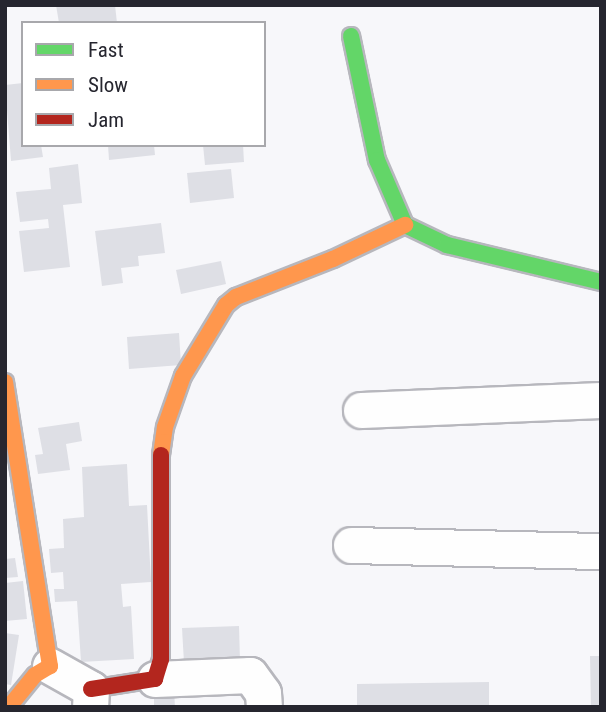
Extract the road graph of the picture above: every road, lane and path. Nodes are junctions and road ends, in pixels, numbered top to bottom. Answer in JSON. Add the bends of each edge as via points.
{"nodes":[{"id":1,"x":351,"y":36,"type":"dead end"},
{"id":2,"x":405,"y":225,"type":"junction"},
{"id":3,"x":601,"y":282,"type":"edge"},
{"id":4,"x":5,"y":382,"type":"edge"},
{"id":5,"x":601,"y":400,"type":"edge"},
{"id":6,"x":361,"y":410,"type":"dead end"},
{"id":7,"x":351,"y":545,"type":"dead end"},
{"id":8,"x":601,"y":551,"type":"edge"},
{"id":9,"x":50,"y":666,"type":"junction"},
{"id":10,"x":155,"y":679,"type":"junction"},
{"id":11,"x":91,"y":698,"type":"edge"},
{"id":12,"x":9,"y":707,"type":"edge"},
{"id":13,"x":264,"y":707,"type":"edge"}],
"edges":[{"from":1,"to":2,"type":"street","via":[[377,160]]},
{"from":2,"to":3,"type":"street","via":[[447,246]]},
{"from":2,"to":10,"type":"street","via":[[236,298],[226,305],[183,376],[165,427],[161,456],[164,576],[161,659]]},
{"from":4,"to":9,"type":"street"},
{"from":5,"to":6,"type":"street"},
{"from":7,"to":8,"type":"street"},
{"from":9,"to":11,"type":"street"},
{"from":9,"to":12,"type":"street","via":[[35,675]]},
{"from":10,"to":11,"type":"street"},
{"from":10,"to":13,"type":"street","via":[[250,676],[263,692]]}]}
